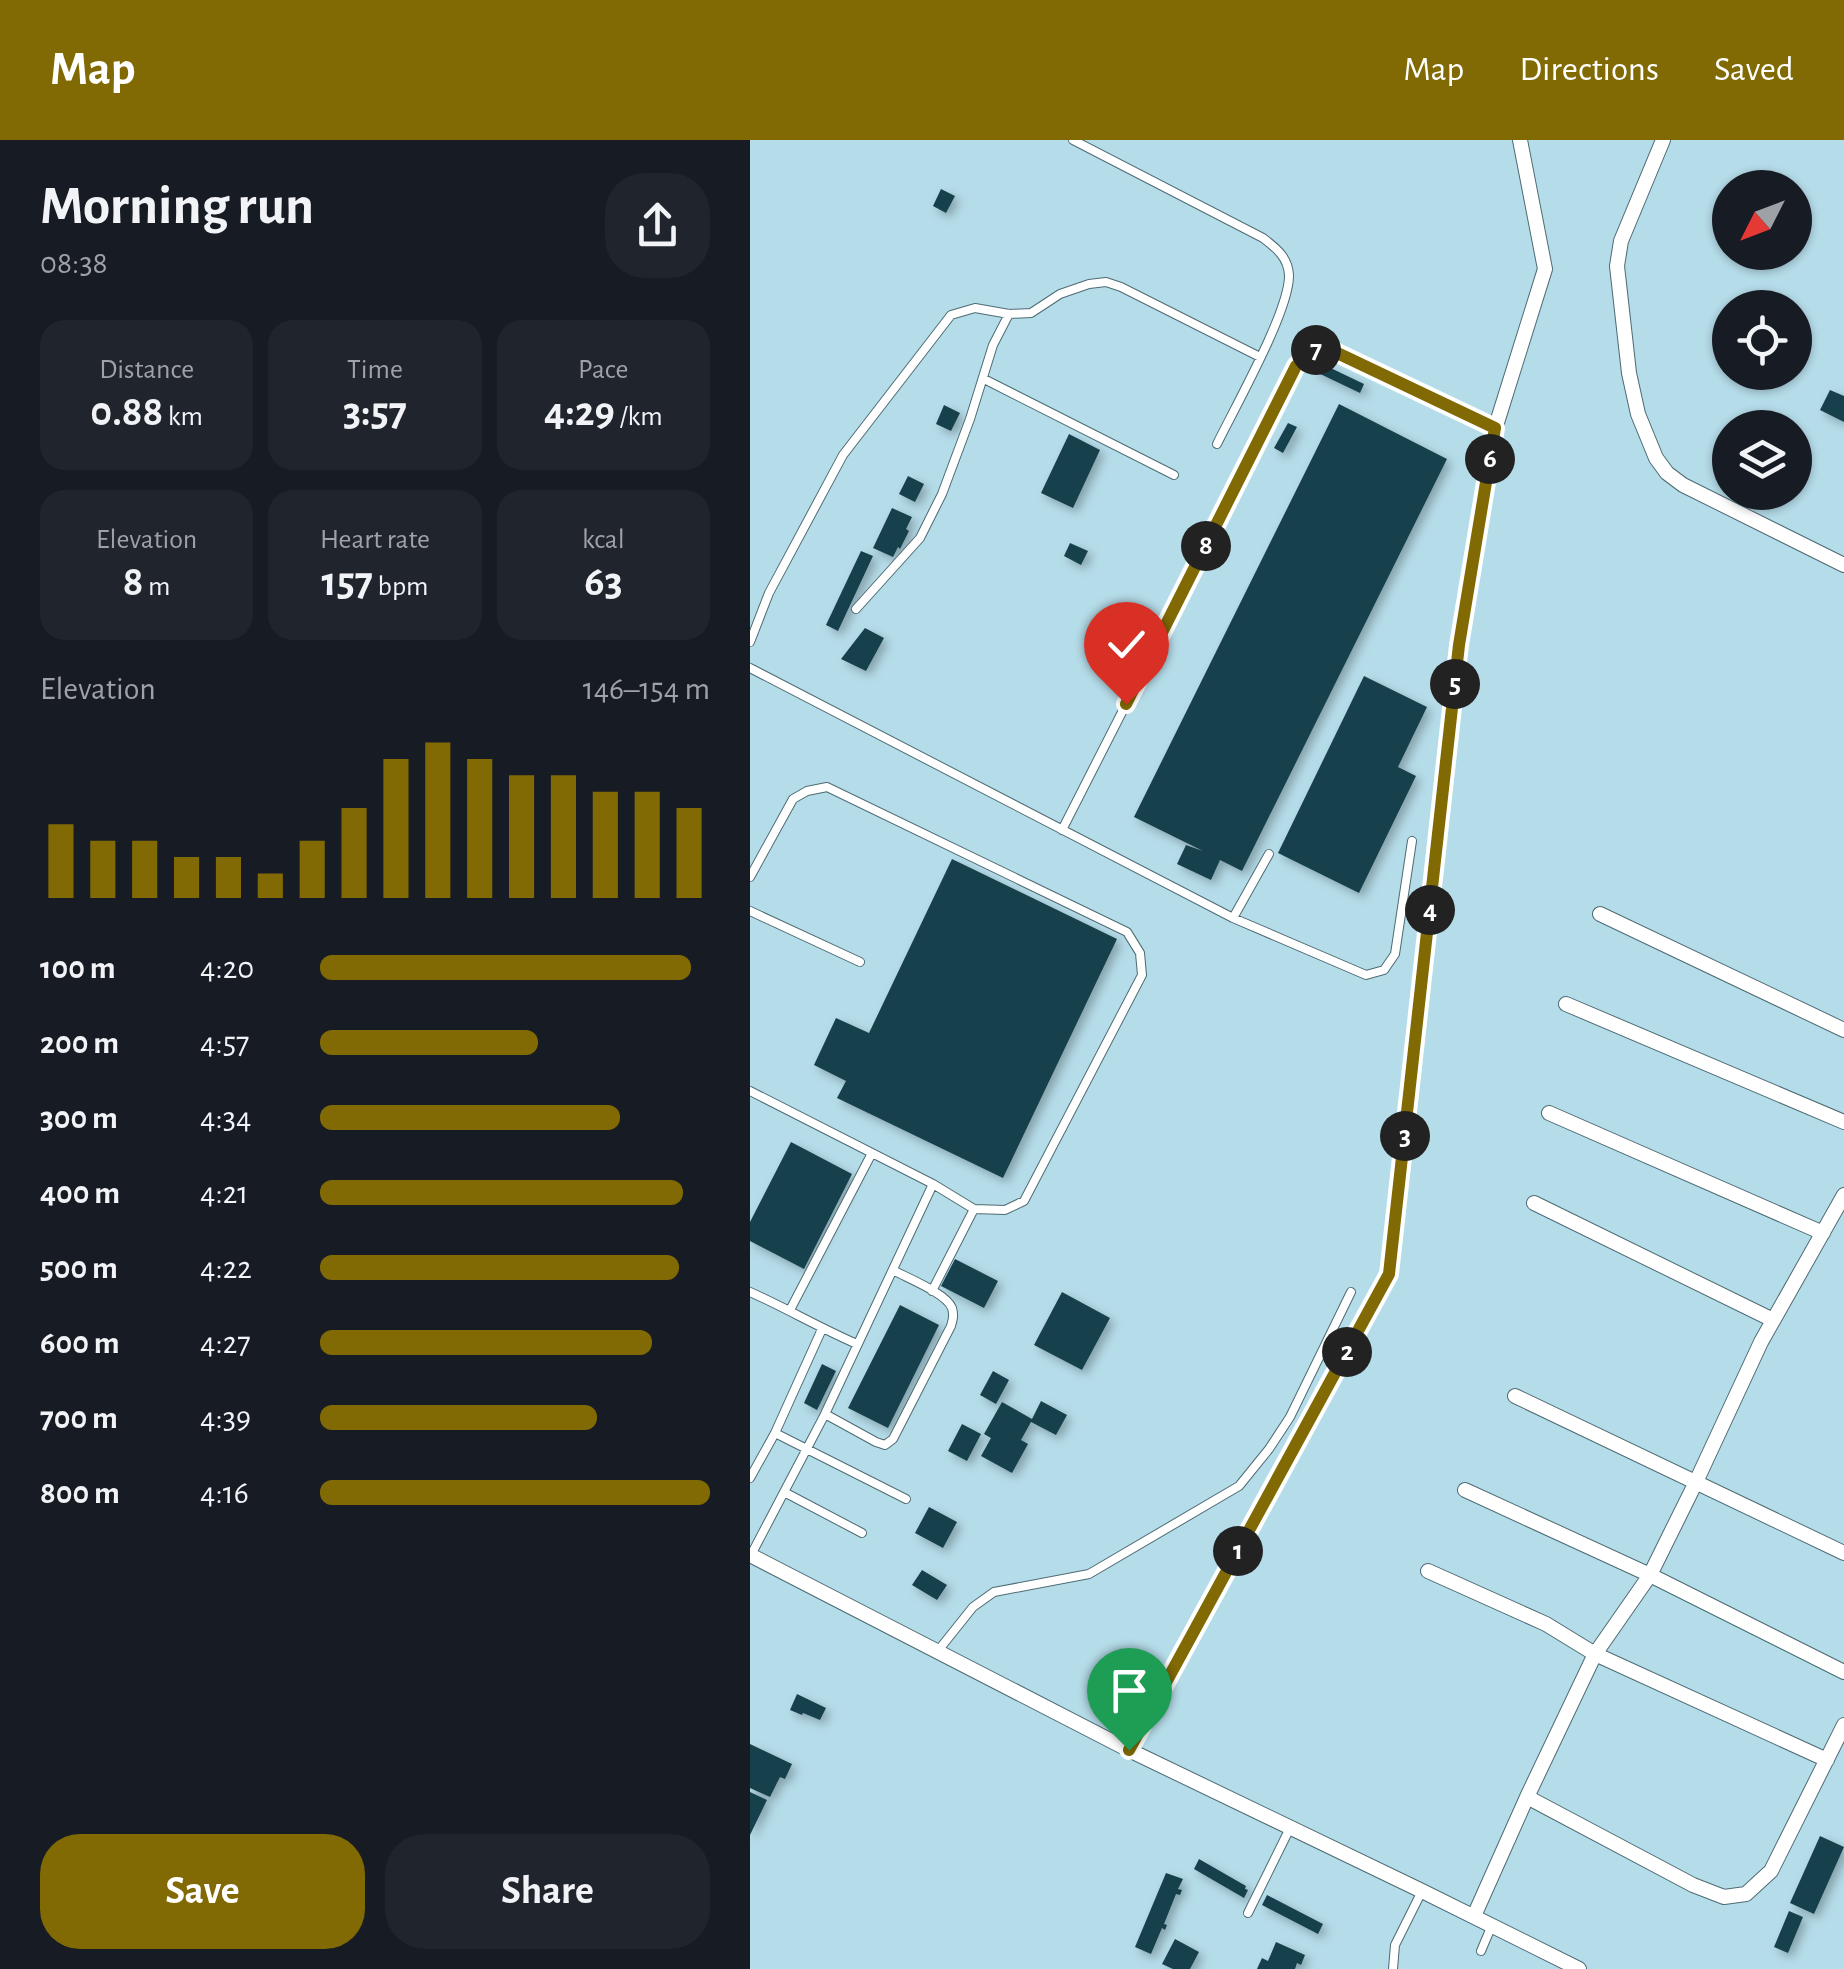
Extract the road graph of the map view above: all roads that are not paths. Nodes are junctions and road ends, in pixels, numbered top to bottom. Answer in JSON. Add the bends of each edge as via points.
{"nodes":[{"id":1,"x":1073,"y":140,"type":"edge"},
{"id":2,"x":1520,"y":140,"type":"edge"},
{"id":3,"x":1663,"y":140,"type":"edge"},
{"id":4,"x":1010,"y":314,"type":"junction"},
{"id":5,"x":1260,"y":357,"type":"junction"},
{"id":6,"x":984,"y":379,"type":"junction"},
{"id":7,"x":1495,"y":428,"type":"junction"},
{"id":8,"x":1217,"y":444,"type":"dead end"},
{"id":9,"x":1174,"y":475,"type":"dead end"},
{"id":10,"x":1844,"y":565,"type":"edge"},
{"id":11,"x":856,"y":609,"type":"dead end"},
{"id":12,"x":750,"y":642,"type":"edge"},
{"id":13,"x":750,"y":668,"type":"edge"},
{"id":14,"x":1062,"y":830,"type":"junction"},
{"id":15,"x":1412,"y":841,"type":"dead end"},
{"id":16,"x":1269,"y":854,"type":"dead end"},
{"id":17,"x":750,"y":877,"type":"edge"},
{"id":18,"x":750,"y":911,"type":"edge"},
{"id":19,"x":1600,"y":914,"type":"dead end"},
{"id":20,"x":1233,"y":918,"type":"junction"},
{"id":21,"x":860,"y":962,"type":"dead end"},
{"id":22,"x":1566,"y":1004,"type":"dead end"},
{"id":23,"x":1844,"y":1030,"type":"edge"},
{"id":24,"x":750,"y":1092,"type":"edge"},
{"id":25,"x":1549,"y":1113,"type":"dead end"},
{"id":26,"x":1844,"y":1122,"type":"edge"},
{"id":27,"x":872,"y":1153,"type":"junction"},
{"id":28,"x":933,"y":1184,"type":"junction"},
{"id":29,"x":1844,"y":1195,"type":"edge"},
{"id":30,"x":1534,"y":1203,"type":"dead end"},
{"id":31,"x":974,"y":1209,"type":"junction"},
{"id":32,"x":1823,"y":1233,"type":"junction"},
{"id":33,"x":892,"y":1270,"type":"junction"},
{"id":34,"x":932,"y":1291,"type":"junction"},
{"id":35,"x":750,"y":1292,"type":"edge"},
{"id":36,"x":1351,"y":1292,"type":"dead end"},
{"id":37,"x":790,"y":1310,"type":"junction"},
{"id":38,"x":1773,"y":1320,"type":"junction"},
{"id":39,"x":822,"y":1329,"type":"junction"},
{"id":40,"x":857,"y":1344,"type":"junction"},
{"id":41,"x":1515,"y":1396,"type":"dead end"},
{"id":42,"x":825,"y":1414,"type":"junction"},
{"id":43,"x":774,"y":1433,"type":"junction"},
{"id":44,"x":806,"y":1450,"type":"junction"},
{"id":45,"x":750,"y":1478,"type":"edge"},
{"id":46,"x":1696,"y":1484,"type":"junction"},
{"id":47,"x":1465,"y":1490,"type":"dead end"},
{"id":48,"x":784,"y":1492,"type":"junction"},
{"id":49,"x":906,"y":1499,"type":"dead end"},
{"id":50,"x":862,"y":1533,"type":"dead end"},
{"id":51,"x":1844,"y":1553,"type":"edge"},
{"id":52,"x":750,"y":1555,"type":"edge"},
{"id":53,"x":1428,"y":1572,"type":"dead end"},
{"id":54,"x":1650,"y":1575,"type":"junction"},
{"id":55,"x":937,"y":1652,"type":"junction"},
{"id":56,"x":1595,"y":1654,"type":"junction"},
{"id":57,"x":1844,"y":1672,"type":"edge"},
{"id":58,"x":1844,"y":1725,"type":"edge"},
{"id":59,"x":1129,"y":1750,"type":"junction"},
{"id":60,"x":1827,"y":1760,"type":"junction"},
{"id":61,"x":1526,"y":1797,"type":"junction"},
{"id":62,"x":1290,"y":1828,"type":"junction"},
{"id":63,"x":1422,"y":1890,"type":"junction"},
{"id":64,"x":1248,"y":1912,"type":"dead end"},
{"id":65,"x":1474,"y":1916,"type":"junction"},
{"id":66,"x":1492,"y":1924,"type":"junction"},
{"id":67,"x":1481,"y":1950,"type":"dead end"},
{"id":68,"x":1393,"y":1969,"type":"edge"},
{"id":69,"x":1579,"y":1969,"type":"edge"}],
"edges":[{"from":1,"to":5,"type":"lane","via":[[1284,254],[1289,276]]},
{"from":2,"to":7,"type":"street","via":[[1545,269]]},
{"from":3,"to":10,"type":"street","via":[[1617,266],[1632,386],[1656,458],[1684,485]]},
{"from":4,"to":5,"type":"lane","via":[[1031,313],[1060,294],[1106,282]]},
{"from":4,"to":6,"type":"lane"},
{"from":4,"to":12,"type":"lane","via":[[975,308],[951,315],[920,354],[844,456],[769,593]]},
{"from":5,"to":8,"type":"lane"},
{"from":6,"to":9,"type":"lane"},
{"from":6,"to":11,"type":"lane","via":[[920,538]]},
{"from":7,"to":14,"type":"lane","via":[[1331,350],[1314,350],[1296,366]]},
{"from":7,"to":59,"type":"street","via":[[1459,645],[1389,1274]]},
{"from":13,"to":14,"type":"lane"},
{"from":14,"to":20,"type":"lane"},
{"from":15,"to":20,"type":"lane","via":[[1395,954],[1384,970],[1366,975]]},
{"from":16,"to":20,"type":"lane"},
{"from":17,"to":31,"type":"lane","via":[[793,799],[827,788],[1126,932],[1140,953],[1142,975],[1024,1201],[1004,1210]]},
{"from":18,"to":21,"type":"lane"},
{"from":19,"to":23,"type":"street"},
{"from":22,"to":26,"type":"street"},
{"from":24,"to":27,"type":"lane"},
{"from":25,"to":32,"type":"street"},
{"from":27,"to":28,"type":"lane"},
{"from":27,"to":37,"type":"lane"},
{"from":28,"to":31,"type":"lane"},
{"from":28,"to":33,"type":"lane"},
{"from":29,"to":32,"type":"street"},
{"from":30,"to":38,"type":"street"},
{"from":31,"to":34,"type":"lane"},
{"from":32,"to":38,"type":"street"},
{"from":33,"to":34,"type":"lane"},
{"from":33,"to":40,"type":"lane"},
{"from":34,"to":42,"type":"lane","via":[[951,1305],[952,1326],[893,1440],[876,1442]]},
{"from":35,"to":37,"type":"lane"},
{"from":36,"to":55,"type":"lane","via":[[1290,1416],[1239,1486],[1090,1574],[994,1592]]},
{"from":37,"to":39,"type":"lane"},
{"from":38,"to":46,"type":"street"},
{"from":39,"to":40,"type":"lane"},
{"from":39,"to":43,"type":"lane"},
{"from":40,"to":42,"type":"lane"},
{"from":41,"to":46,"type":"street"},
{"from":42,"to":44,"type":"lane"},
{"from":43,"to":44,"type":"lane"},
{"from":43,"to":45,"type":"lane"},
{"from":44,"to":48,"type":"lane"},
{"from":44,"to":49,"type":"lane"},
{"from":46,"to":51,"type":"street"},
{"from":46,"to":54,"type":"street"},
{"from":47,"to":54,"type":"street"},
{"from":48,"to":50,"type":"lane"},
{"from":48,"to":52,"type":"lane"},
{"from":52,"to":55,"type":"street"},
{"from":53,"to":56,"type":"street","via":[[1546,1624]]},
{"from":54,"to":56,"type":"street"},
{"from":54,"to":57,"type":"street"},
{"from":55,"to":59,"type":"street"},
{"from":56,"to":60,"type":"street"},
{"from":56,"to":61,"type":"street"},
{"from":58,"to":60,"type":"street"},
{"from":59,"to":62,"type":"street"},
{"from":60,"to":61,"type":"street","via":[[1771,1870],[1746,1894],[1724,1898]]},
{"from":61,"to":65,"type":"street"},
{"from":62,"to":63,"type":"street"},
{"from":62,"to":64,"type":"lane"},
{"from":63,"to":65,"type":"street"},
{"from":63,"to":68,"type":"lane","via":[[1396,1945]]},
{"from":65,"to":66,"type":"street"},
{"from":66,"to":67,"type":"lane"},
{"from":66,"to":69,"type":"street"}]}
